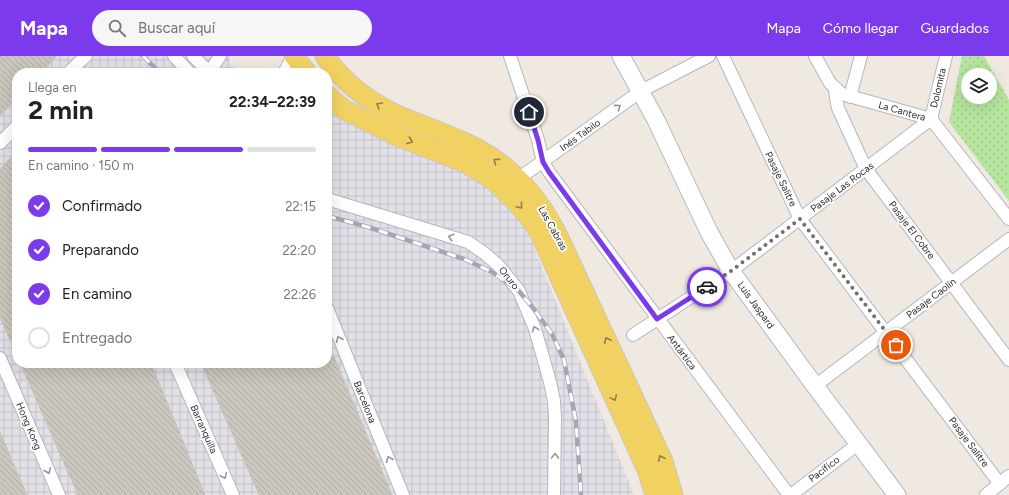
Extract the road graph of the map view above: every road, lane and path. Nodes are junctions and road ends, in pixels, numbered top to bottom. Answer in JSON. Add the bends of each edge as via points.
{"nodes":[{"id":1,"x":86,"y":56,"type":"edge"},
{"id":2,"x":174,"y":56,"type":"edge"},
{"id":3,"x":193,"y":56,"type":"edge"},
{"id":4,"x":220,"y":56,"type":"edge"},
{"id":5,"x":294,"y":56,"type":"edge"},
{"id":6,"x":510,"y":56,"type":"edge"},
{"id":7,"x":621,"y":56,"type":"edge"},
{"id":8,"x":709,"y":56,"type":"edge"},
{"id":9,"x":722,"y":56,"type":"edge"},
{"id":10,"x":815,"y":56,"type":"edge"},
{"id":11,"x":861,"y":56,"type":"edge"},
{"id":12,"x":946,"y":56,"type":"edge"},
{"id":13,"x":324,"y":61,"type":"edge"},
{"id":14,"x":73,"y":68,"type":"edge"},
{"id":15,"x":185,"y":68,"type":"edge"},
{"id":16,"x":205,"y":68,"type":"edge"},
{"id":17,"x":213,"y":68,"type":"edge"},
{"id":18,"x":287,"y":68,"type":"edge"},
{"id":19,"x":303,"y":68,"type":"edge"},
{"id":20,"x":332,"y":68,"type":"edge"},
{"id":21,"x":332,"y":68,"type":"edge"},
{"id":22,"x":836,"y":89,"type":"junction"},
{"id":23,"x":641,"y":91,"type":"junction"},
{"id":24,"x":850,"y":97,"type":"junction"},
{"id":25,"x":332,"y":100,"type":"edge"},
{"id":26,"x":931,"y":119,"type":"junction"},
{"id":27,"x":12,"y":131,"type":"edge"},
{"id":28,"x":0,"y":143,"type":"edge"},
{"id":29,"x":543,"y":162,"type":"junction"},
{"id":30,"x":866,"y":169,"type":"junction"},
{"id":31,"x":518,"y":179,"type":"junction"},
{"id":32,"x":332,"y":201,"type":"edge"},
{"id":33,"x":800,"y":219,"type":"junction"},
{"id":34,"x":1009,"y":219,"type":"edge"},
{"id":35,"x":1009,"y":239,"type":"edge"},
{"id":36,"x":731,"y":271,"type":"junction"},
{"id":37,"x":951,"y":283,"type":"junction"},
{"id":38,"x":657,"y":319,"type":"junction"},
{"id":39,"x":332,"y":320,"type":"edge"},
{"id":40,"x":886,"y":333,"type":"junction"},
{"id":41,"x":633,"y":335,"type":"dead end"},
{"id":42,"x":0,"y":358,"type":"edge"},
{"id":43,"x":1009,"y":360,"type":"edge"},
{"id":44,"x":177,"y":368,"type":"edge"},
{"id":45,"x":815,"y":386,"type":"junction"},
{"id":46,"x":858,"y":444,"type":"junction"},
{"id":47,"x":1005,"y":480,"type":"edge"},
{"id":48,"x":59,"y":495,"type":"edge"},
{"id":49,"x":233,"y":495,"type":"edge"},
{"id":50,"x":404,"y":495,"type":"edge"},
{"id":51,"x":554,"y":495,"type":"edge"},
{"id":52,"x":655,"y":495,"type":"edge"},
{"id":53,"x":673,"y":495,"type":"edge"},
{"id":54,"x":790,"y":495,"type":"edge"},
{"id":55,"x":897,"y":495,"type":"edge"},
{"id":56,"x":986,"y":495,"type":"edge"}],
"edges":[{"from":1,"to":14,"type":"street"},
{"from":2,"to":15,"type":"street"},
{"from":3,"to":16,"type":"street"},
{"from":4,"to":17,"type":"street"},
{"from":5,"to":18,"type":"street"},
{"from":5,"to":19,"type":"main road"},
{"from":6,"to":29,"type":"street","name":"Antártica"},
{"from":7,"to":23,"type":"street","name":"Luis Jaspard"},
{"from":8,"to":23,"type":"street","name":"Inés Tabilo"},
{"from":9,"to":33,"type":"street","name":"Pasaje Salitre"},
{"from":10,"to":22,"type":"street","name":"La Cantera","via":[[825,76]]},
{"from":11,"to":24,"type":"street"},
{"from":12,"to":26,"type":"street","name":"Dolomita"},
{"from":21,"to":13,"type":"main road","name":"Las Cabras","one_way":true},
{"from":31,"to":20,"type":"main road","name":"Las Cabras","one_way":true,"via":[[477,149],[379,105]]},
{"from":22,"to":24,"type":"street","name":"La Cantera"},
{"from":22,"to":30,"type":"street","name":"Pasaje El Cobre","via":[[838,108]]},
{"from":29,"to":23,"type":"street","name":"Inés Tabilo","one_way":true},
{"from":23,"to":36,"type":"street","name":"Luis Jaspard","via":[[709,232]]},
{"from":24,"to":26,"type":"street","name":"La Cantera"},
{"from":25,"to":52,"type":"main road","name":"Las Cabras","one_way":true,"via":[[343,109],[399,136],[466,163],[493,180],[518,203],[538,230],[546,247],[647,470]]},
{"from":26,"to":30,"type":"street","name":"Pasaje Las Rocas"},
{"from":26,"to":34,"type":"street","name":"La Cantera"},
{"from":27,"to":28,"type":"street"},
{"from":29,"to":31,"type":"street","name":"Inés Tabilo"},
{"from":29,"to":38,"type":"street","name":"Antártica"},
{"from":30,"to":33,"type":"street","name":"Pasaje Las Rocas"},
{"from":30,"to":37,"type":"street","name":"Pasaje El Cobre"},
{"from":53,"to":31,"type":"main road","name":"Las Cabras","one_way":true,"via":[[663,461],[557,233],[542,207]]},
{"from":51,"to":32,"type":"street","name":"Oruro","one_way":true,"via":[[554,401],[550,382],[535,329],[519,292],[498,264],[468,242]]},
{"from":33,"to":36,"type":"street","name":"Pasaje Las Rocas"},
{"from":33,"to":40,"type":"street","name":"Pasaje Salitre"},
{"from":35,"to":37,"type":"street","name":"Pasaje Caolín"},
{"from":36,"to":38,"type":"street","name":"Pasaje Las Rocas"},
{"from":36,"to":45,"type":"street","name":"Luis Jaspard"},
{"from":37,"to":40,"type":"street","name":"Pasaje Caolín"},
{"from":37,"to":43,"type":"street","name":"Pasaje El Cobre"},
{"from":38,"to":41,"type":"street","name":"Pasaje Las Rocas"},
{"from":38,"to":54,"type":"street","name":"Antártica"},
{"from":50,"to":39,"type":"street","name":"Barcelona","one_way":true},
{"from":40,"to":45,"type":"street","name":"Pasaje Caolín"},
{"from":40,"to":47,"type":"street","name":"Pasaje Salitre"},
{"from":42,"to":48,"type":"street","name":"Hong Kong","one_way":true},
{"from":44,"to":49,"type":"street","name":"Barranquilla","one_way":true},
{"from":45,"to":46,"type":"street","name":"Luis Jaspard"},
{"from":46,"to":54,"type":"street","name":"Pacífico"},
{"from":46,"to":55,"type":"street","name":"Luis Jaspard"},
{"from":47,"to":56,"type":"street"}]}
